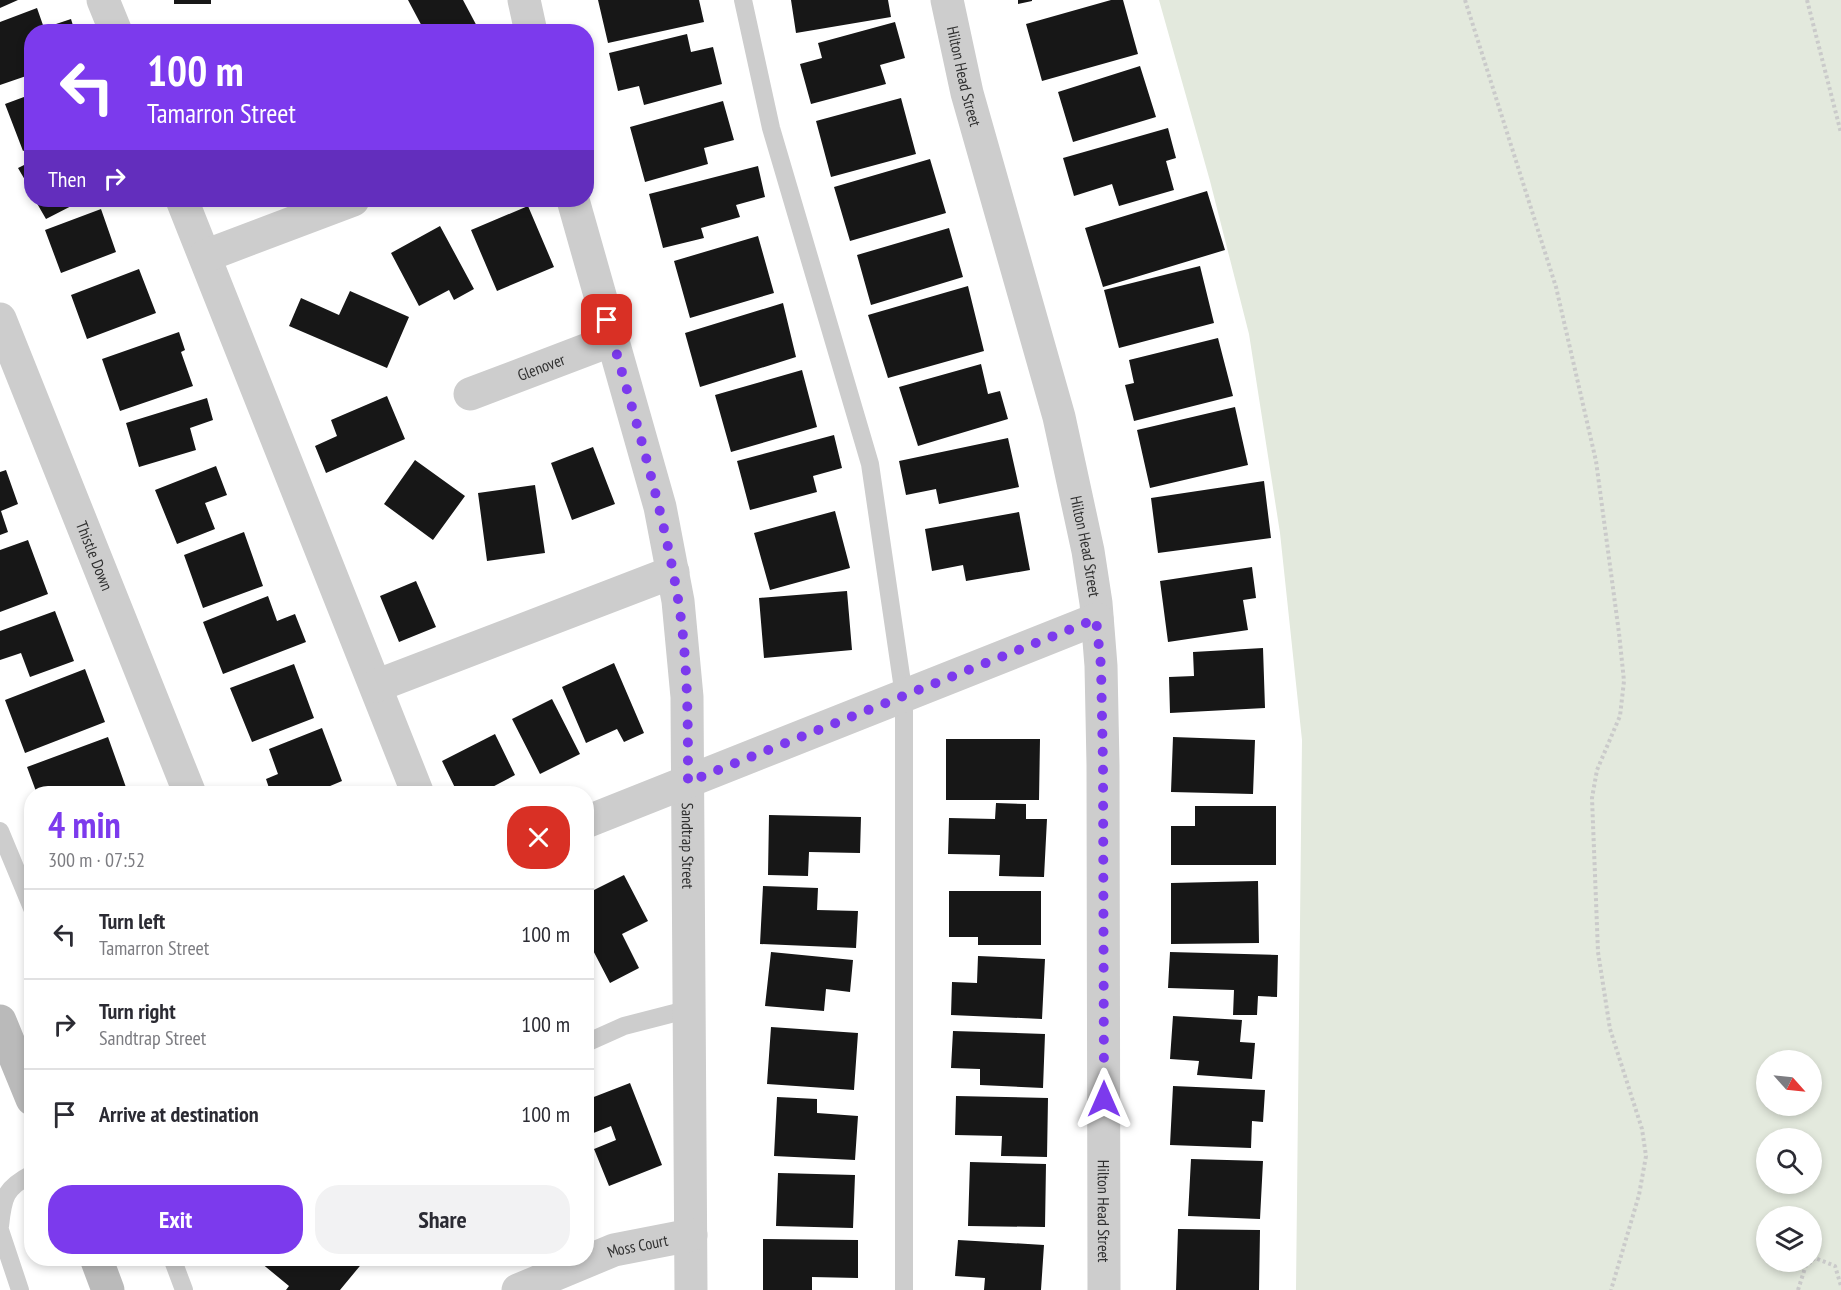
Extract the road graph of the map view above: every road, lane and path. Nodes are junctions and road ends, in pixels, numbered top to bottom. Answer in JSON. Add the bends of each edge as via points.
{"nodes":[{"id":1,"x":103,"y":0,"type":"edge"},
{"id":2,"x":524,"y":0,"type":"edge"},
{"id":3,"x":743,"y":0,"type":"edge"},
{"id":4,"x":948,"y":0,"type":"edge"},
{"id":5,"x":1465,"y":0,"type":"edge"},
{"id":6,"x":1807,"y":0,"type":"edge"},
{"id":7,"x":113,"y":24,"type":"edge"},
{"id":8,"x":529,"y":24,"type":"edge"},
{"id":9,"x":1841,"y":133,"type":"edge"},
{"id":10,"x":185,"y":207,"type":"edge"},
{"id":11,"x":334,"y":207,"type":"edge"},
{"id":12,"x":575,"y":207,"type":"edge"},
{"id":13,"x":205,"y":256,"type":"junction"},
{"id":14,"x":0,"y":319,"type":"edge"},
{"id":15,"x":612,"y":340,"type":"junction"},
{"id":16,"x":470,"y":394,"type":"dead end"},
{"id":17,"x":673,"y":572,"type":"junction"},
{"id":18,"x":1096,"y":619,"type":"junction"},
{"id":19,"x":376,"y":686,"type":"junction"},
{"id":20,"x":904,"y":696,"type":"junction"},
{"id":21,"x":688,"y":782,"type":"junction"},
{"id":22,"x":187,"y":786,"type":"edge"},
{"id":23,"x":415,"y":786,"type":"edge"},
{"id":24,"x":594,"y":819,"type":"edge"},
{"id":25,"x":0,"y":831,"type":"edge"},
{"id":26,"x":24,"y":889,"type":"edge"},
{"id":27,"x":690,"y":1009,"type":"junction"},
{"id":28,"x":14,"y":1038,"type":"edge"},
{"id":29,"x":594,"y":1039,"type":"edge"},
{"id":30,"x":24,"y":1072,"type":"edge"},
{"id":31,"x":24,"y":1178,"type":"edge"},
{"id":32,"x":0,"y":1228,"type":"edge"},
{"id":33,"x":691,"y":1235,"type":"junction"},
{"id":34,"x":594,"y":1258,"type":"edge"},
{"id":35,"x":1822,"y":1261,"type":"edge"},
{"id":36,"x":99,"y":1266,"type":"edge"},
{"id":37,"x":175,"y":1266,"type":"edge"},
{"id":38,"x":576,"y":1266,"type":"edge"},
{"id":39,"x":1804,"y":1272,"type":"edge"},
{"id":40,"x":1841,"y":1286,"type":"edge"},
{"id":41,"x":21,"y":1290,"type":"edge"},
{"id":42,"x":108,"y":1290,"type":"edge"},
{"id":43,"x":184,"y":1290,"type":"edge"},
{"id":44,"x":518,"y":1290,"type":"edge"},
{"id":45,"x":691,"y":1290,"type":"edge"},
{"id":46,"x":904,"y":1290,"type":"edge"},
{"id":47,"x":1104,"y":1290,"type":"edge"},
{"id":48,"x":1611,"y":1290,"type":"edge"},
{"id":49,"x":1798,"y":1290,"type":"edge"}],
"edges":[{"from":1,"to":7,"type":"street"},
{"from":2,"to":8,"type":"street"},
{"from":3,"to":20,"type":"lane","via":[[771,128],[870,464]]},
{"from":4,"to":18,"type":"street","name":"Hilton Head Street","via":[[967,93],[1059,417],[1088,551]]},
{"from":5,"to":48,"type":"path","via":[[1556,287],[1596,461],[1619,633],[1624,681],[1620,716],[1598,770],[1592,798],[1598,952],[1610,1029],[1642,1129],[1646,1156],[1639,1196]]},
{"from":6,"to":9,"type":"path"},
{"from":10,"to":13,"type":"street"},
{"from":11,"to":13,"type":"street"},
{"from":12,"to":15,"type":"street","name":"Sandtrap Street"},
{"from":13,"to":19,"type":"street"},
{"from":14,"to":22,"type":"street","name":"Thistle Down"},
{"from":15,"to":16,"type":"street","name":"Glenover"},
{"from":15,"to":17,"type":"street","name":"Sandtrap Street","via":[[660,507]]},
{"from":17,"to":19,"type":"street"},
{"from":17,"to":21,"type":"street","name":"Sandtrap Street","via":[[687,697]]},
{"from":18,"to":20,"type":"street"},
{"from":18,"to":47,"type":"street","name":"Hilton Head Street","via":[[1103,765]]},
{"from":19,"to":23,"type":"street"},
{"from":20,"to":21,"type":"street"},
{"from":20,"to":46,"type":"lane"},
{"from":21,"to":24,"type":"street"},
{"from":21,"to":27,"type":"street","name":"Sandtrap Street"},
{"from":25,"to":26,"type":"lane"},
{"from":27,"to":29,"type":"lane","via":[[624,1026]]},
{"from":27,"to":33,"type":"street","name":"Sandtrap Street"},
{"from":28,"to":30,"type":"street"},
{"from":31,"to":32,"type":"lane","via":[[13,1184],[3,1204]]},
{"from":32,"to":41,"type":"lane"},
{"from":33,"to":34,"type":"street","name":"Moss Court","via":[[614,1250]]},
{"from":33,"to":45,"type":"street","name":"Sandtrap Street"},
{"from":35,"to":40,"type":"path","via":[[1835,1266]]},
{"from":36,"to":42,"type":"street"},
{"from":37,"to":43,"type":"lane"},
{"from":38,"to":44,"type":"street","name":"Moss Court"},
{"from":39,"to":49,"type":"path"}]}
